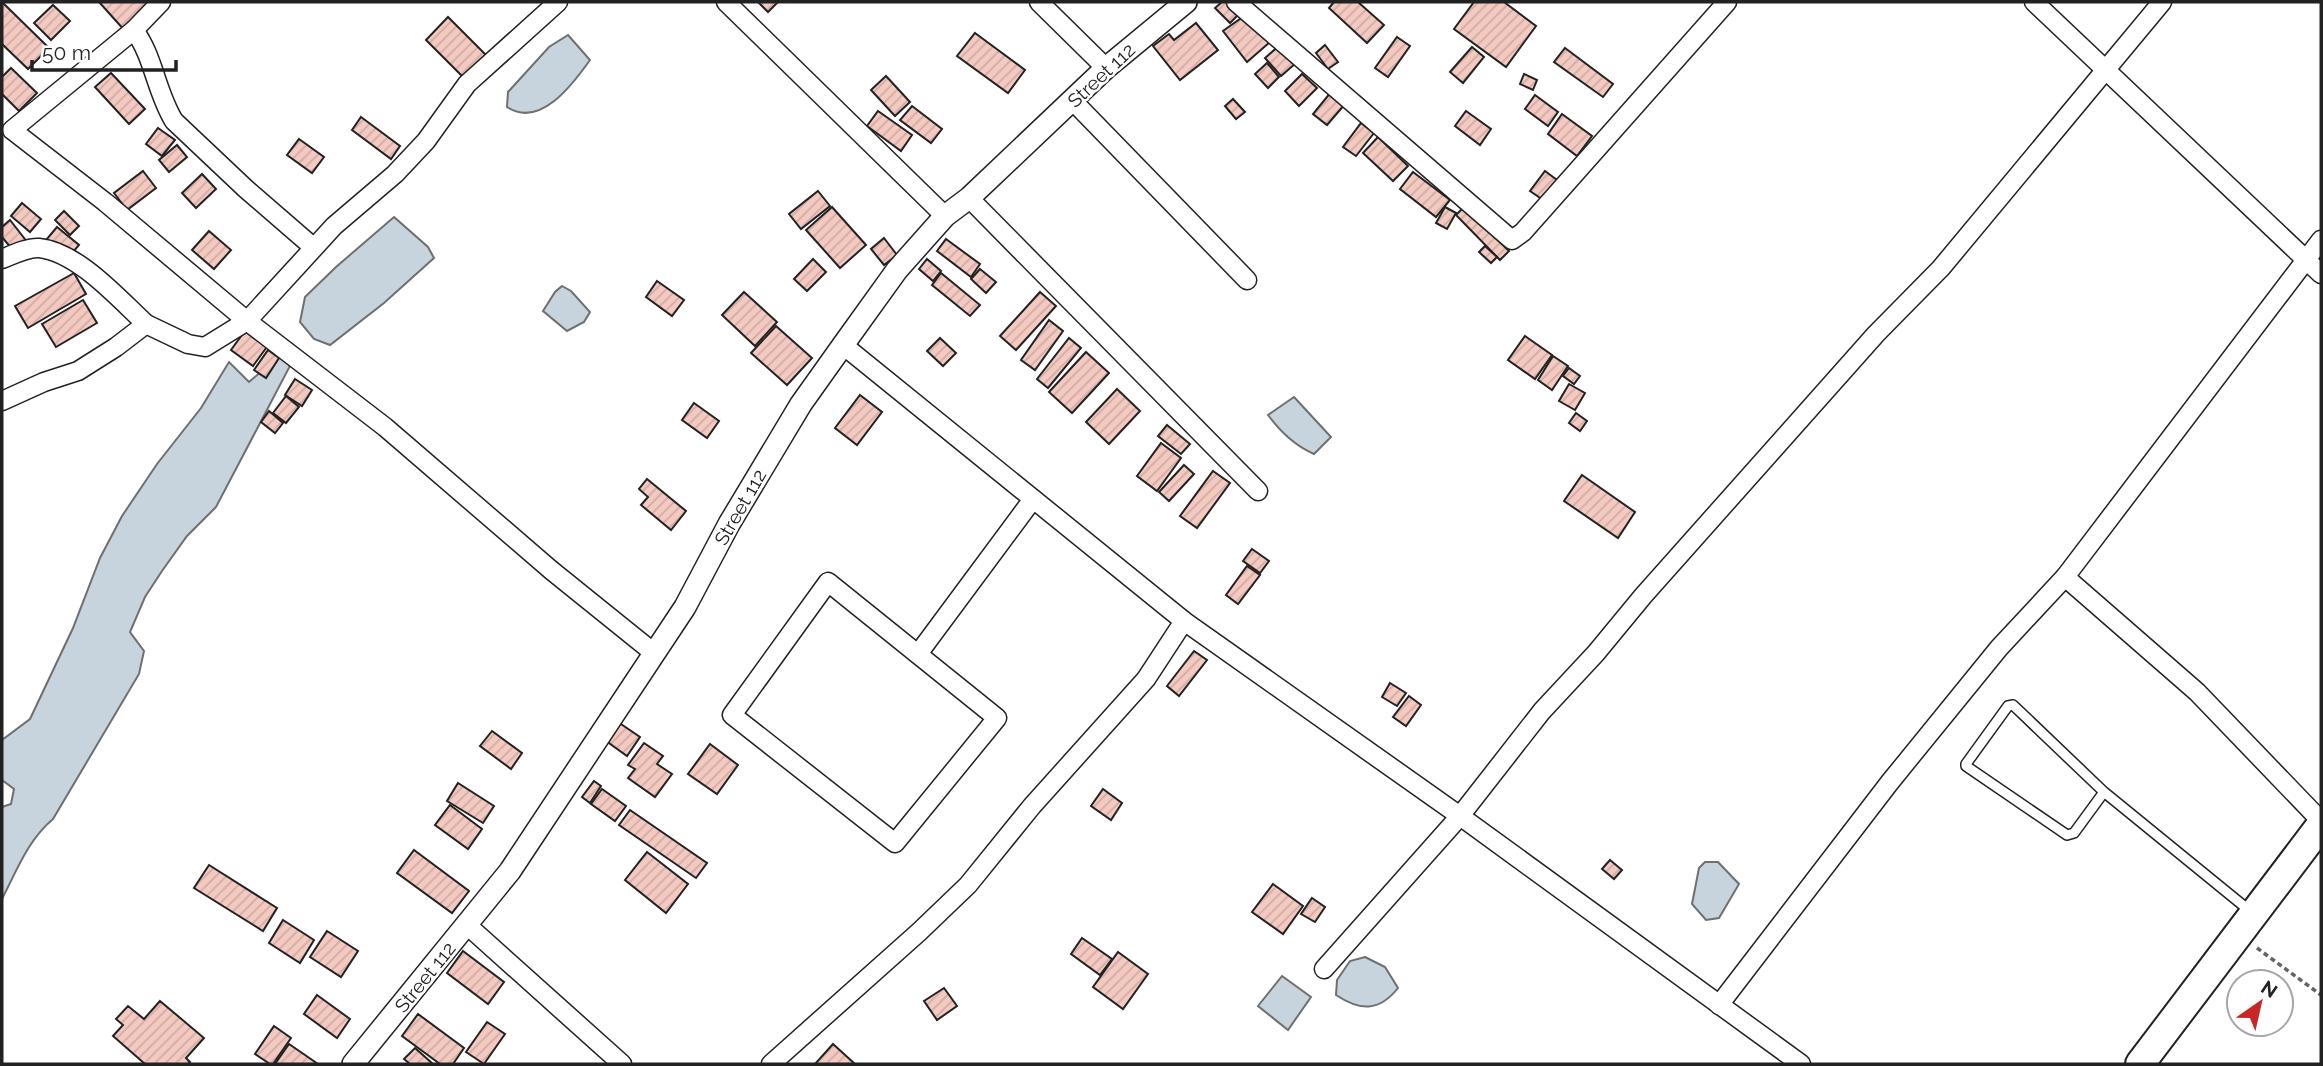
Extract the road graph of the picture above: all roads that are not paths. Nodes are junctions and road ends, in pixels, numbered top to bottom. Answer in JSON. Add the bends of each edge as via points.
{"nodes":[{"id":1,"x":161,"y":2,"type":"edge"},
{"id":2,"x":558,"y":2,"type":"edge"},
{"id":3,"x":726,"y":2,"type":"edge"},
{"id":4,"x":1039,"y":2,"type":"edge"},
{"id":5,"x":1186,"y":2,"type":"edge"},
{"id":6,"x":1236,"y":2,"type":"edge"},
{"id":7,"x":1727,"y":2,"type":"edge"},
{"id":8,"x":2034,"y":2,"type":"edge"},
{"id":9,"x":2162,"y":2,"type":"edge"},
{"id":10,"x":134,"y":30,"type":"junction"},
{"id":11,"x":1105,"y":68,"type":"junction"},
{"id":12,"x":2105,"y":69,"type":"junction"},
{"id":13,"x":1073,"y":101,"type":"junction"},
{"id":14,"x":7,"y":125,"type":"edge"},
{"id":15,"x":969,"y":198,"type":"junction"},
{"id":16,"x":946,"y":216,"type":"junction"},
{"id":17,"x":2321,"y":240,"type":"edge"},
{"id":18,"x":313,"y":247,"type":"junction"},
{"id":19,"x":2,"y":259,"type":"edge"},
{"id":20,"x":2307,"y":260,"type":"junction"},
{"id":21,"x":2321,"y":274,"type":"edge"},
{"id":22,"x":1247,"y":280,"type":"dead end"},
{"id":23,"x":247,"y":321,"type":"junction"},
{"id":24,"x":146,"y":324,"type":"junction"},
{"id":25,"x":843,"y":345,"type":"junction"},
{"id":26,"x":2,"y":401,"type":"edge"},
{"id":27,"x":1258,"y":491,"type":"dead end"},
{"id":28,"x":1033,"y":499,"type":"junction"},
{"id":29,"x":2065,"y":577,"type":"junction"},
{"id":30,"x":1184,"y":621,"type":"junction"},
{"id":31,"x":654,"y":653,"type":"junction"},
{"id":32,"x":918,"y":654,"type":"junction"},
{"id":33,"x":2104,"y":792,"type":"junction"},
{"id":34,"x":1460,"y":816,"type":"junction"},
{"id":35,"x":2321,"y":823,"type":"edge"},
{"id":36,"x":467,"y":925,"type":"junction"},
{"id":37,"x":2246,"y":925,"type":"junction"},
{"id":38,"x":1324,"y":969,"type":"dead end"},
{"id":39,"x":1719,"y":1005,"type":"junction"},
{"id":40,"x":353,"y":1064,"type":"edge"},
{"id":41,"x":622,"y":1064,"type":"edge"},
{"id":42,"x":771,"y":1064,"type":"edge"},
{"id":43,"x":1801,"y":1064,"type":"edge"},
{"id":44,"x":2140,"y":1064,"type":"edge"}],
"edges":[{"from":1,"to":10,"type":"street"},
{"from":2,"to":18,"type":"street","via":[[467,84],[426,141],[395,174]]},
{"from":3,"to":16,"type":"street"},
{"from":4,"to":11,"type":"street"},
{"from":5,"to":11,"type":"street","name":"Street 112"},
{"from":6,"to":7,"type":"street","via":[[1512,240]]},
{"from":8,"to":12,"type":"street"},
{"from":9,"to":12,"type":"street"},
{"from":10,"to":14,"type":"street"},
{"from":10,"to":18,"type":"street","via":[[145,45],[174,121]]},
{"from":11,"to":13,"type":"street","name":"Street 112"},
{"from":12,"to":20,"type":"street"},
{"from":12,"to":34,"type":"street","via":[[1941,268],[1850,363],[1542,711]]},
{"from":13,"to":15,"type":"street","name":"Street 112"},
{"from":13,"to":22,"type":"street"},
{"from":14,"to":23,"type":"street"},
{"from":15,"to":16,"type":"street","name":"Street 112"},
{"from":15,"to":27,"type":"street"},
{"from":16,"to":25,"type":"street","name":"Street 112","via":[[897,270]]},
{"from":17,"to":20,"type":"street"},
{"from":18,"to":23,"type":"street"},
{"from":19,"to":24,"type":"street","via":[[38,248],[64,257],[85,268]]},
{"from":20,"to":21,"type":"street"},
{"from":20,"to":29,"type":"street"},
{"from":23,"to":24,"type":"street","via":[[205,347]]},
{"from":23,"to":31,"type":"street","via":[[385,427]]},
{"from":24,"to":26,"type":"street","via":[[78,371]]},
{"from":25,"to":28,"type":"street"},
{"from":25,"to":31,"type":"street","name":"Street 112","via":[[802,404]]},
{"from":28,"to":30,"type":"street"},
{"from":28,"to":32,"type":"street"},
{"from":29,"to":35,"type":"street","via":[[2197,692]]},
{"from":29,"to":39,"type":"street","via":[[1999,648],[1890,782]]},
{"from":30,"to":34,"type":"street"},
{"from":30,"to":42,"type":"street","via":[[1146,679],[968,885]]},
{"from":31,"to":36,"type":"street","name":"Street 112","via":[[510,871]]},
{"from":32,"to":32,"type":"street","via":[[997,718],[895,843],[733,715],[828,582]]},
{"from":33,"to":33,"type":"lane","via":[[2074,833],[2067,835],[1966,764],[2010,704]]},
{"from":33,"to":37,"type":"lane"},
{"from":34,"to":38,"type":"street"},
{"from":34,"to":39,"type":"street"},
{"from":35,"to":37,"type":"main road"},
{"from":36,"to":40,"type":"street","name":"Street 112"},
{"from":36,"to":41,"type":"street"},
{"from":37,"to":44,"type":"main road"},
{"from":39,"to":43,"type":"street"}]}
